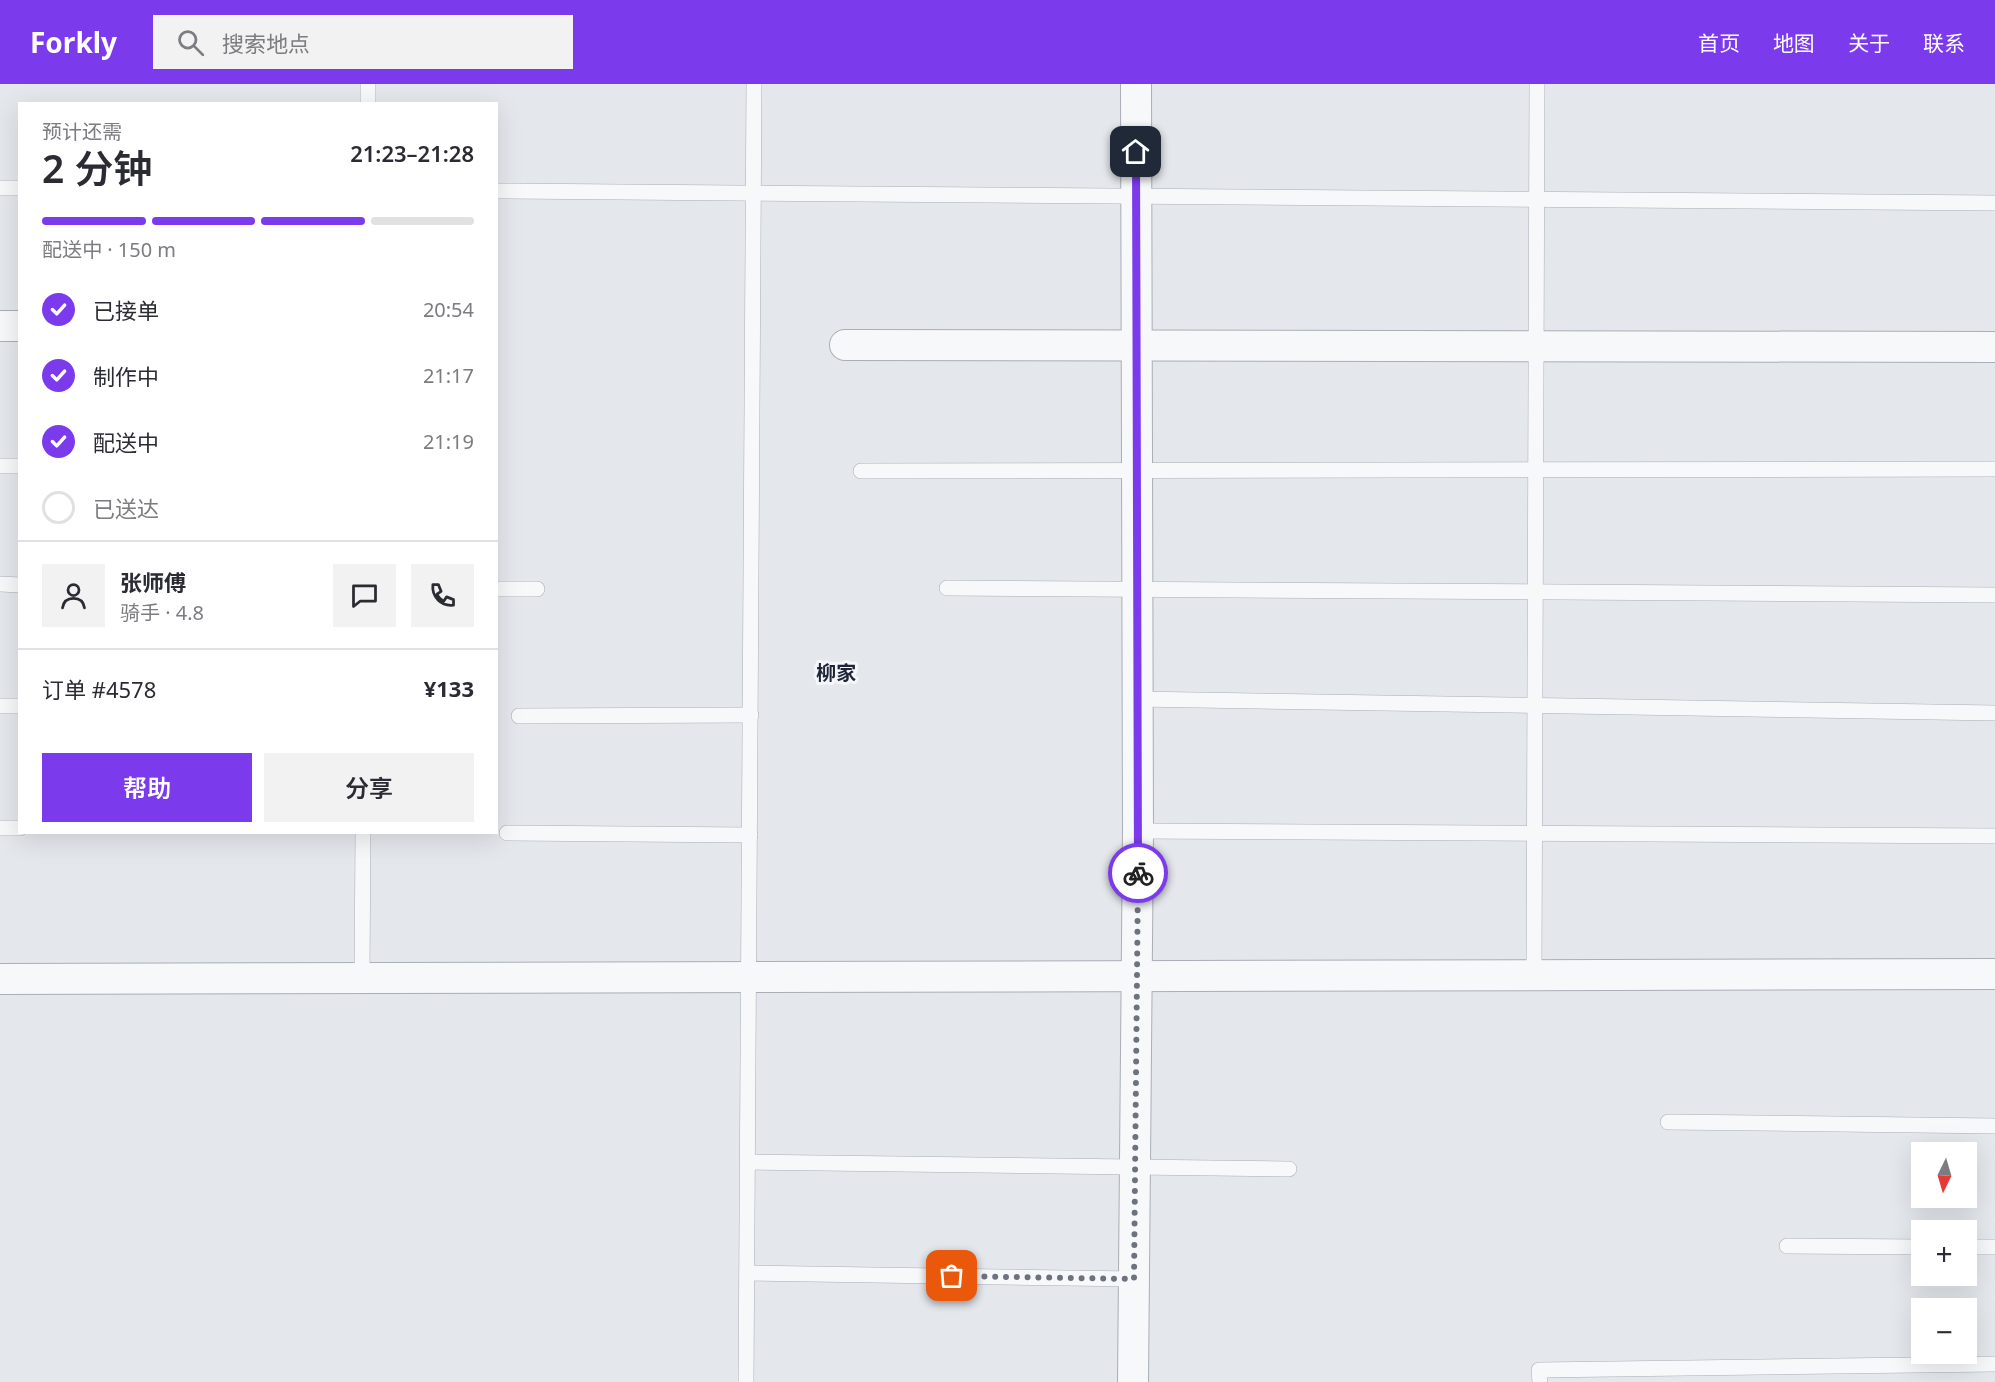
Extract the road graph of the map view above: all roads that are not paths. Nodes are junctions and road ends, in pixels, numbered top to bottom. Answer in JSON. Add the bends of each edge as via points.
{"nodes":[{"id":1,"x":368,"y":84,"type":"edge"},
{"id":2,"x":754,"y":84,"type":"edge"},
{"id":3,"x":1136,"y":84,"type":"edge"},
{"id":4,"x":1537,"y":84,"type":"edge"},
{"id":5,"x":368,"y":102,"type":"edge"},
{"id":6,"x":0,"y":188,"type":"edge"},
{"id":7,"x":18,"y":188,"type":"edge"},
{"id":8,"x":498,"y":191,"type":"edge"},
{"id":9,"x":753,"y":193,"type":"junction"},
{"id":10,"x":1135,"y":196,"type":"junction"},
{"id":11,"x":1537,"y":200,"type":"junction"},
{"id":12,"x":1995,"y":203,"type":"edge"},
{"id":13,"x":0,"y":326,"type":"edge"},
{"id":14,"x":18,"y":326,"type":"edge"},
{"id":15,"x":845,"y":345,"type":"dead end"},
{"id":16,"x":1135,"y":346,"type":"junction"},
{"id":17,"x":1995,"y":347,"type":"edge"},
{"id":18,"x":1537,"y":348,"type":"junction"},
{"id":19,"x":0,"y":466,"type":"edge"},
{"id":20,"x":18,"y":466,"type":"edge"},
{"id":21,"x":1995,"y":469,"type":"edge"},
{"id":22,"x":1135,"y":470,"type":"junction"},
{"id":23,"x":1536,"y":470,"type":"junction"},
{"id":24,"x":861,"y":471,"type":"dead end"},
{"id":25,"x":0,"y":585,"type":"edge"},
{"id":26,"x":18,"y":585,"type":"edge"},
{"id":27,"x":947,"y":588,"type":"dead end"},
{"id":28,"x":498,"y":589,"type":"edge"},
{"id":29,"x":1136,"y":589,"type":"junction"},
{"id":30,"x":537,"y":590,"type":"dead end"},
{"id":31,"x":1536,"y":592,"type":"junction"},
{"id":32,"x":1995,"y":595,"type":"edge"},
{"id":33,"x":1136,"y":699,"type":"junction"},
{"id":34,"x":1535,"y":705,"type":"junction"},
{"id":35,"x":0,"y":706,"type":"edge"},
{"id":36,"x":18,"y":706,"type":"edge"},
{"id":37,"x":1995,"y":713,"type":"edge"},
{"id":38,"x":751,"y":715,"type":"junction"},
{"id":39,"x":519,"y":716,"type":"dead end"},
{"id":40,"x":0,"y":828,"type":"edge"},
{"id":41,"x":18,"y":828,"type":"edge"},
{"id":42,"x":1138,"y":831,"type":"junction"},
{"id":43,"x":507,"y":833,"type":"dead end"},
{"id":44,"x":363,"y":834,"type":"edge"},
{"id":45,"x":1535,"y":834,"type":"junction"},
{"id":46,"x":750,"y":835,"type":"junction"},
{"id":47,"x":1995,"y":836,"type":"edge"},
{"id":48,"x":1534,"y":974,"type":"junction"},
{"id":49,"x":1995,"y":974,"type":"edge"},
{"id":50,"x":1137,"y":975,"type":"junction"},
{"id":51,"x":750,"y":976,"type":"junction"},
{"id":52,"x":362,"y":977,"type":"junction"},
{"id":53,"x":0,"y":979,"type":"edge"},
{"id":54,"x":1668,"y":1122,"type":"dead end"},
{"id":55,"x":1995,"y":1126,"type":"edge"},
{"id":56,"x":748,"y":1162,"type":"junction"},
{"id":57,"x":1135,"y":1166,"type":"junction"},
{"id":58,"x":1289,"y":1169,"type":"dead end"},
{"id":59,"x":1787,"y":1246,"type":"dead end"},
{"id":60,"x":1911,"y":1247,"type":"edge"},
{"id":61,"x":1977,"y":1247,"type":"edge"},
{"id":62,"x":1995,"y":1247,"type":"edge"},
{"id":63,"x":747,"y":1273,"type":"junction"},
{"id":64,"x":1134,"y":1279,"type":"junction"},
{"id":65,"x":1995,"y":1364,"type":"edge"},
{"id":66,"x":746,"y":1382,"type":"edge"},
{"id":67,"x":1133,"y":1382,"type":"edge"},
{"id":68,"x":1539,"y":1382,"type":"edge"}],
"edges":[{"from":1,"to":5,"type":"lane"},
{"from":2,"to":9,"type":"lane"},
{"from":3,"to":10,"type":"street"},
{"from":4,"to":11,"type":"lane"},
{"from":6,"to":7,"type":"lane"},
{"from":8,"to":9,"type":"lane"},
{"from":9,"to":10,"type":"lane"},
{"from":9,"to":38,"type":"lane"},
{"from":10,"to":11,"type":"lane"},
{"from":10,"to":16,"type":"street"},
{"from":11,"to":12,"type":"lane"},
{"from":11,"to":18,"type":"lane"},
{"from":13,"to":14,"type":"street"},
{"from":15,"to":16,"type":"street"},
{"from":16,"to":18,"type":"street"},
{"from":16,"to":22,"type":"street"},
{"from":17,"to":18,"type":"street"},
{"from":18,"to":23,"type":"lane"},
{"from":19,"to":20,"type":"lane"},
{"from":21,"to":23,"type":"lane"},
{"from":22,"to":23,"type":"lane"},
{"from":22,"to":24,"type":"lane"},
{"from":22,"to":29,"type":"street"},
{"from":23,"to":31,"type":"lane"},
{"from":25,"to":26,"type":"lane"},
{"from":27,"to":29,"type":"lane"},
{"from":28,"to":30,"type":"lane"},
{"from":29,"to":31,"type":"lane"},
{"from":29,"to":33,"type":"street"},
{"from":31,"to":32,"type":"lane"},
{"from":31,"to":34,"type":"lane"},
{"from":33,"to":34,"type":"lane"},
{"from":33,"to":42,"type":"street"},
{"from":34,"to":37,"type":"lane"},
{"from":34,"to":45,"type":"lane"},
{"from":35,"to":36,"type":"lane"},
{"from":38,"to":39,"type":"lane"},
{"from":38,"to":46,"type":"lane"},
{"from":40,"to":41,"type":"lane"},
{"from":42,"to":45,"type":"lane"},
{"from":42,"to":50,"type":"street"},
{"from":43,"to":46,"type":"lane"},
{"from":44,"to":52,"type":"lane"},
{"from":45,"to":47,"type":"lane"},
{"from":45,"to":48,"type":"lane"},
{"from":46,"to":51,"type":"lane"},
{"from":48,"to":49,"type":"street"},
{"from":48,"to":50,"type":"street"},
{"from":50,"to":51,"type":"street"},
{"from":50,"to":57,"type":"street"},
{"from":51,"to":52,"type":"street"},
{"from":51,"to":56,"type":"lane"},
{"from":52,"to":53,"type":"street"},
{"from":54,"to":55,"type":"lane"},
{"from":56,"to":57,"type":"lane"},
{"from":56,"to":63,"type":"lane"},
{"from":57,"to":58,"type":"lane"},
{"from":57,"to":64,"type":"street"},
{"from":59,"to":60,"type":"lane"},
{"from":61,"to":62,"type":"lane"},
{"from":63,"to":64,"type":"lane"},
{"from":63,"to":66,"type":"lane"},
{"from":64,"to":67,"type":"street"},
{"from":65,"to":68,"type":"lane","via":[[1539,1370]]}]}
